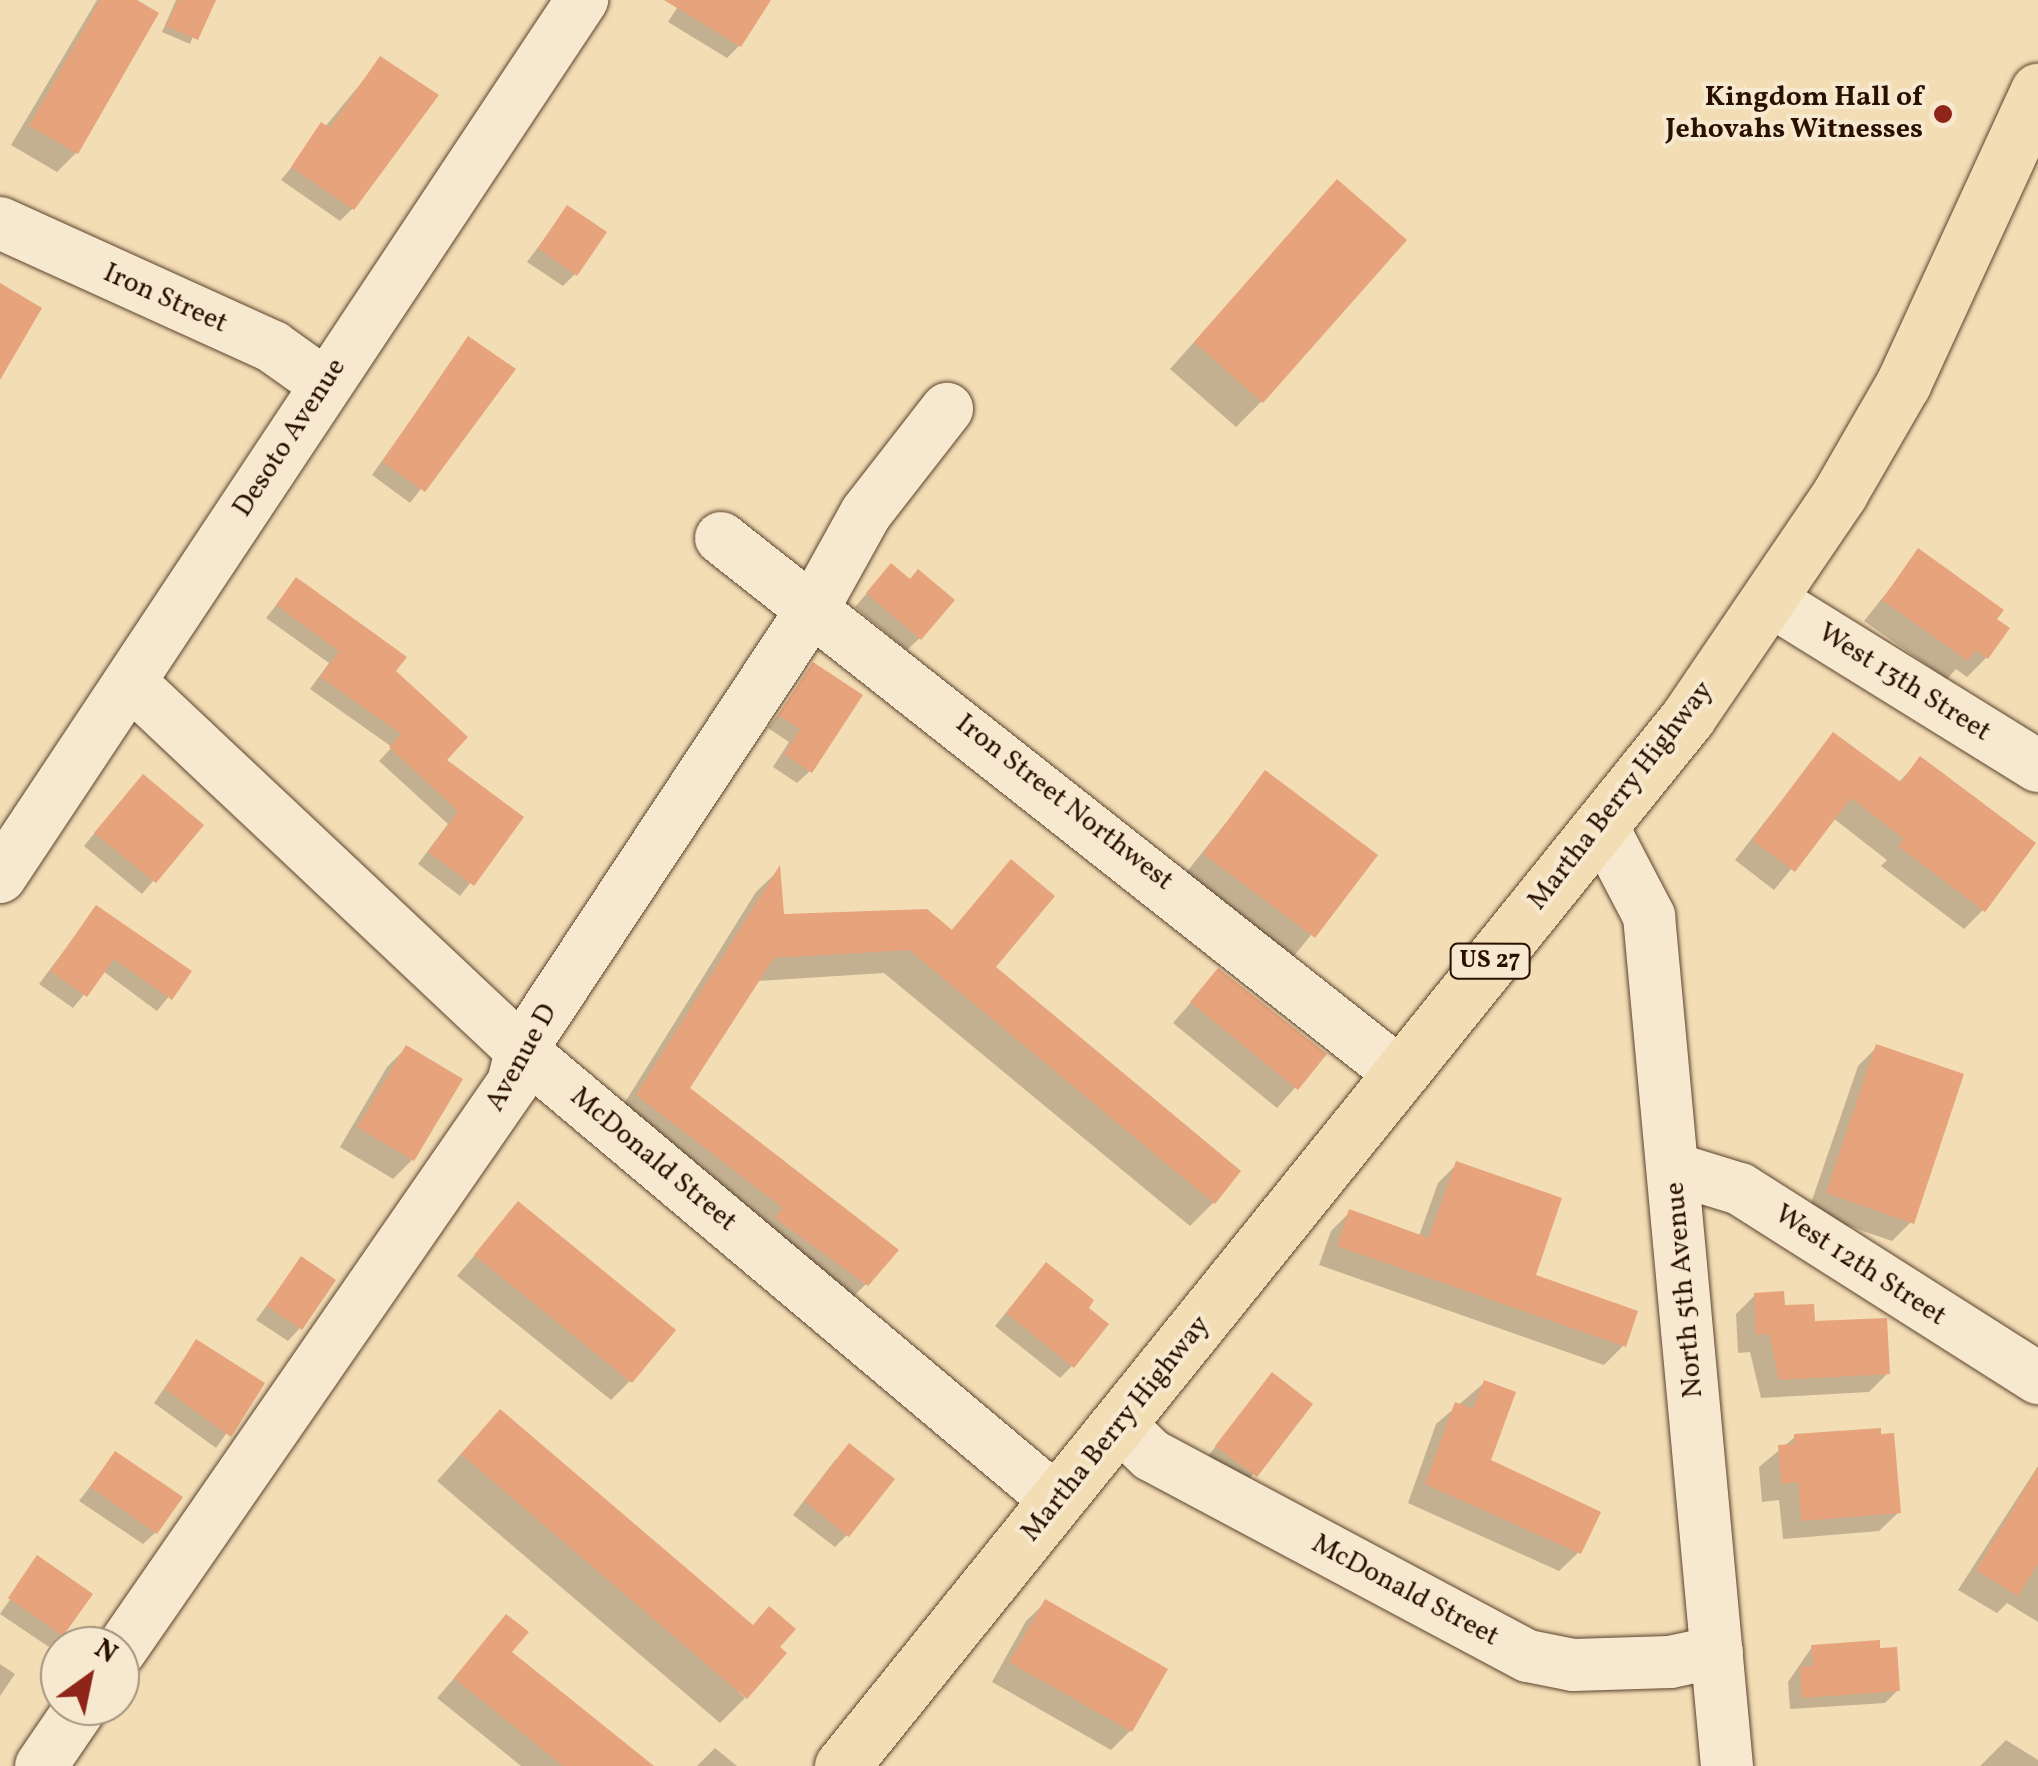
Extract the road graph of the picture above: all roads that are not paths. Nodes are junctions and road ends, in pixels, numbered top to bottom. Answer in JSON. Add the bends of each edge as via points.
{"nodes":[{"id":1,"x":582,"y":0,"type":"edge"},
{"id":2,"x":2038,"y":91,"type":"edge"},
{"id":3,"x":0,"y":223,"type":"edge"},
{"id":4,"x":325,"y":384,"type":"junction"},
{"id":5,"x":947,"y":409,"type":"dead end"},
{"id":6,"x":721,"y":538,"type":"dead end"},
{"id":7,"x":1770,"y":600,"type":"junction"},
{"id":8,"x":815,"y":606,"type":"junction"},
{"id":9,"x":130,"y":682,"type":"junction"},
{"id":10,"x":2037,"y":764,"type":"edge"},
{"id":11,"x":1602,"y":826,"type":"junction"},
{"id":12,"x":0,"y":877,"type":"edge"},
{"id":13,"x":521,"y":1050,"type":"junction"},
{"id":14,"x":1402,"y":1075,"type":"junction"},
{"id":15,"x":1675,"y":1168,"type":"junction"},
{"id":16,"x":2038,"y":1378,"type":"edge"},
{"id":17,"x":1121,"y":1426,"type":"junction"},
{"id":18,"x":1056,"y":1500,"type":"junction"},
{"id":19,"x":137,"y":1626,"type":"edge"},
{"id":20,"x":1716,"y":1652,"type":"junction"},
{"id":21,"x":68,"y":1726,"type":"edge"},
{"id":22,"x":40,"y":1766,"type":"edge"},
{"id":23,"x":842,"y":1766,"type":"edge"},
{"id":24,"x":1727,"y":1766,"type":"edge"}],
"edges":[{"from":1,"to":4,"type":"street","name":"Desoto Avenue"},
{"from":2,"to":7,"type":"main road","name":"Martha Berry Highway","number":"US 27","via":[[1934,327]]},
{"from":3,"to":4,"type":"street","name":"Iron Street","via":[[273,347]]},
{"from":4,"to":9,"type":"street","name":"Desoto Avenue"},
{"from":5,"to":8,"type":"street","name":"Avenue D","via":[[866,513]]},
{"from":6,"to":8,"type":"street","name":"Iron Street Northwest"},
{"from":7,"to":10,"type":"street","name":"West 13th Street"},
{"from":7,"to":11,"type":"main road","name":"Martha Berry Highway","number":"US 27"},
{"from":8,"to":13,"type":"street","name":"Avenue D"},
{"from":8,"to":14,"type":"street","name":"Iron Street Northwest"},
{"from":9,"to":12,"type":"street","name":"Desoto Avenue"},
{"from":9,"to":13,"type":"street","name":"McDonald Street"},
{"from":11,"to":14,"type":"main road","name":"Martha Berry Highway","number":"US 27"},
{"from":11,"to":15,"type":"street","name":"North 5th Avenue","via":[[1649,916]]},
{"from":13,"to":18,"type":"street","name":"McDonald Street"},
{"from":13,"to":19,"type":"street","name":"Avenue D","via":[[513,1083]]},
{"from":14,"to":17,"type":"main road","name":"Martha Berry Highway","number":"US 27"},
{"from":15,"to":16,"type":"street","name":"West 12th Street","via":[[1740,1189]]},
{"from":15,"to":20,"type":"street","name":"North 5th Avenue"},
{"from":17,"to":18,"type":"main road","name":"Martha Berry Highway","number":"US 27"},
{"from":17,"to":20,"type":"street","name":"McDonald Street","via":[[1151,1455],[1528,1656],[1573,1666],[1670,1662]]},
{"from":18,"to":23,"type":"main road","name":"Martha Berry Highway","number":"US 27"},
{"from":20,"to":24,"type":"street","name":"North 5th Avenue"},
{"from":21,"to":22,"type":"street"}]}
